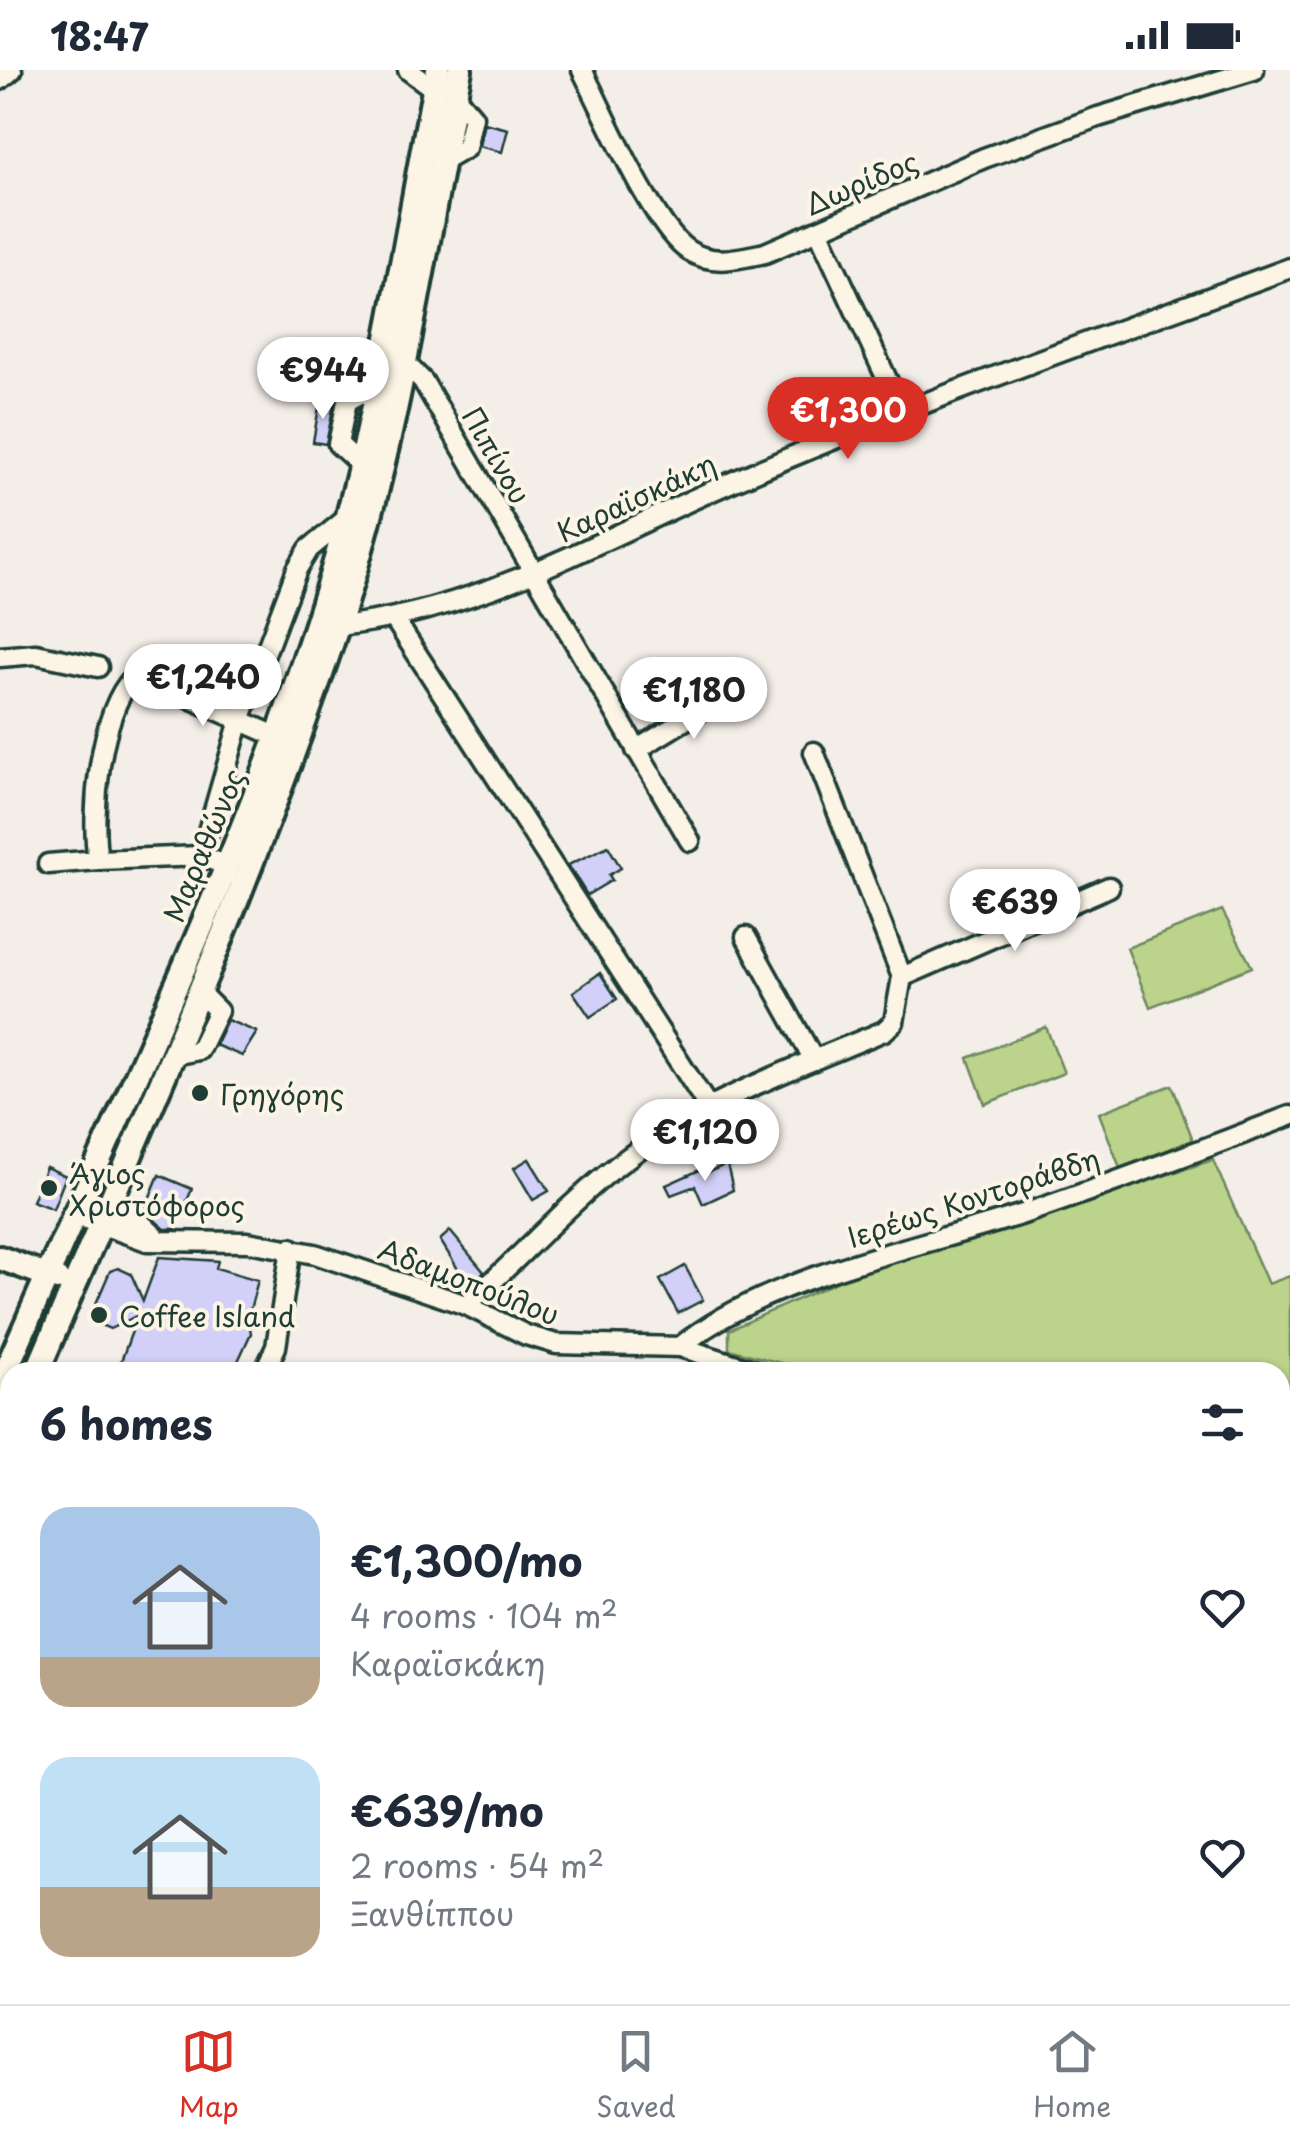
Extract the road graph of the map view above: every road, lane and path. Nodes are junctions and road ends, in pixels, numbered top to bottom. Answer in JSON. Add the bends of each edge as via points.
{"nodes":[{"id":1,"x":12,"y":70,"type":"edge"},
{"id":2,"x":408,"y":70,"type":"edge"},
{"id":3,"x":460,"y":70,"type":"edge"},
{"id":4,"x":582,"y":70,"type":"edge"},
{"id":5,"x":1254,"y":70,"type":"edge"},
{"id":6,"x":0,"y":80,"type":"edge"},
{"id":7,"x":442,"y":85,"type":"edge"},
{"id":8,"x":818,"y":230,"type":"junction"},
{"id":9,"x":1290,"y":268,"type":"edge"},
{"id":10,"x":402,"y":360,"type":"junction"},
{"id":11,"x":904,"y":414,"type":"junction"},
{"id":12,"x":346,"y":519,"type":"junction"},
{"id":13,"x":534,"y":575,"type":"junction"},
{"id":14,"x":395,"y":620,"type":"junction"},
{"id":15,"x":337,"y":626,"type":"junction"},
{"id":16,"x":0,"y":658,"type":"edge"},
{"id":17,"x":98,"y":667,"type":"dead end"},
{"id":18,"x":728,"y":694,"type":"dead end"},
{"id":19,"x":240,"y":720,"type":"junction"},
{"id":20,"x":278,"y":737,"type":"junction"},
{"id":21,"x":636,"y":750,"type":"junction"},
{"id":22,"x":814,"y":752,"type":"dead end"},
{"id":23,"x":690,"y":841,"type":"dead end"},
{"id":24,"x":201,"y":856,"type":"junction"},
{"id":25,"x":98,"y":860,"type":"junction"},
{"id":26,"x":48,"y":864,"type":"dead end"},
{"id":27,"x":228,"y":866,"type":"junction"},
{"id":28,"x":1109,"y":887,"type":"dead end"},
{"id":29,"x":746,"y":937,"type":"dead end"},
{"id":30,"x":902,"y":977,"type":"junction"},
{"id":31,"x":814,"y":1060,"type":"junction"},
{"id":32,"x":709,"y":1108,"type":"junction"},
{"id":33,"x":1290,"y":1116,"type":"edge"},
{"id":34,"x":76,"y":1205,"type":"junction"},
{"id":35,"x":104,"y":1217,"type":"junction"},
{"id":36,"x":292,"y":1248,"type":"junction"},
{"id":37,"x":0,"y":1258,"type":"edge"},
{"id":38,"x":46,"y":1275,"type":"junction"},
{"id":39,"x":74,"y":1286,"type":"junction"},
{"id":40,"x":466,"y":1305,"type":"junction"},
{"id":41,"x":680,"y":1347,"type":"junction"},
{"id":42,"x":10,"y":1362,"type":"edge"},
{"id":43,"x":41,"y":1362,"type":"edge"},
{"id":44,"x":269,"y":1362,"type":"edge"},
{"id":45,"x":727,"y":1362,"type":"edge"}],
"edges":[{"from":1,"to":6,"type":"street"},
{"from":2,"to":7,"type":"street"},
{"from":3,"to":7,"type":"main road","name":"Μαραθώνος"},
{"from":4,"to":8,"type":"street","name":"Δωρίδος","via":[[660,219],[688,251],[727,261]]},
{"from":5,"to":8,"type":"street","name":"Δωρίδος","via":[[1017,146]]},
{"from":7,"to":10,"type":"main road","name":"Μαραθώνος","via":[[442,162]]},
{"from":7,"to":12,"type":"main road","name":"Μαραθώνος"},
{"from":8,"to":11,"type":"street"},
{"from":9,"to":11,"type":"street","name":"Καραϊσκάκη"},
{"from":10,"to":13,"type":"street","name":"Πιπίνου","via":[[422,381]]},
{"from":10,"to":15,"type":"main road","name":"Μαραθώνος","via":[[368,523]]},
{"from":11,"to":13,"type":"street","name":"Καραϊσκάκη","via":[[732,482]]},
{"from":12,"to":19,"type":"street","via":[[302,558]]},
{"from":12,"to":20,"type":"main road","name":"Μαραθώνος"},
{"from":13,"to":14,"type":"street","name":"Καραϊσκάκη"},
{"from":13,"to":21,"type":"street","name":"Πιπίνου"},
{"from":14,"to":15,"type":"street","name":"Καραϊσκάκη"},
{"from":14,"to":32,"type":"street"},
{"from":15,"to":35,"type":"main road","name":"Μαραθώνος","via":[[293,759]]},
{"from":16,"to":17,"type":"street","via":[[36,654]]},
{"from":18,"to":21,"type":"street"},
{"from":19,"to":20,"type":"street"},
{"from":19,"to":24,"type":"street"},
{"from":19,"to":25,"type":"street","via":[[133,678],[120,692],[93,802]]},
{"from":20,"to":27,"type":"main road","name":"Μαραθώνος"},
{"from":21,"to":23,"type":"street","name":"Πιπίνου"},
{"from":22,"to":30,"type":"street"},
{"from":24,"to":25,"type":"street"},
{"from":24,"to":27,"type":"street"},
{"from":25,"to":26,"type":"street"},
{"from":27,"to":34,"type":"main road","name":"Μαραθώνος"},
{"from":28,"to":30,"type":"street"},
{"from":29,"to":31,"type":"street"},
{"from":30,"to":31,"type":"street","via":[[890,1027]]},
{"from":31,"to":32,"type":"street"},
{"from":32,"to":40,"type":"street","via":[[627,1158]]},
{"from":33,"to":41,"type":"street","name":"Ιερέως Κοντοράβδη","via":[[1024,1213],[833,1270],[714,1324]]},
{"from":34,"to":35,"type":"street","name":"Αδαμοπούλου"},
{"from":34,"to":38,"type":"main road","name":"Μαραθώνος"},
{"from":35,"to":36,"type":"street","name":"Αδαμοπούλου","via":[[142,1224],[158,1239]]},
{"from":35,"to":39,"type":"main road","name":"Μαραθώνος"},
{"from":36,"to":40,"type":"street","name":"Αδαμοπούλου"},
{"from":36,"to":44,"type":"street"},
{"from":37,"to":38,"type":"main road"},
{"from":38,"to":39,"type":"main road"},
{"from":38,"to":42,"type":"main road","name":"Μαραθώνος"},
{"from":39,"to":43,"type":"main road","name":"Μαραθώνος"},
{"from":40,"to":41,"type":"street","name":"Αδαμοπούλου","via":[[556,1344]]},
{"from":41,"to":45,"type":"street","name":"Αδαμοπούλου"}]}
